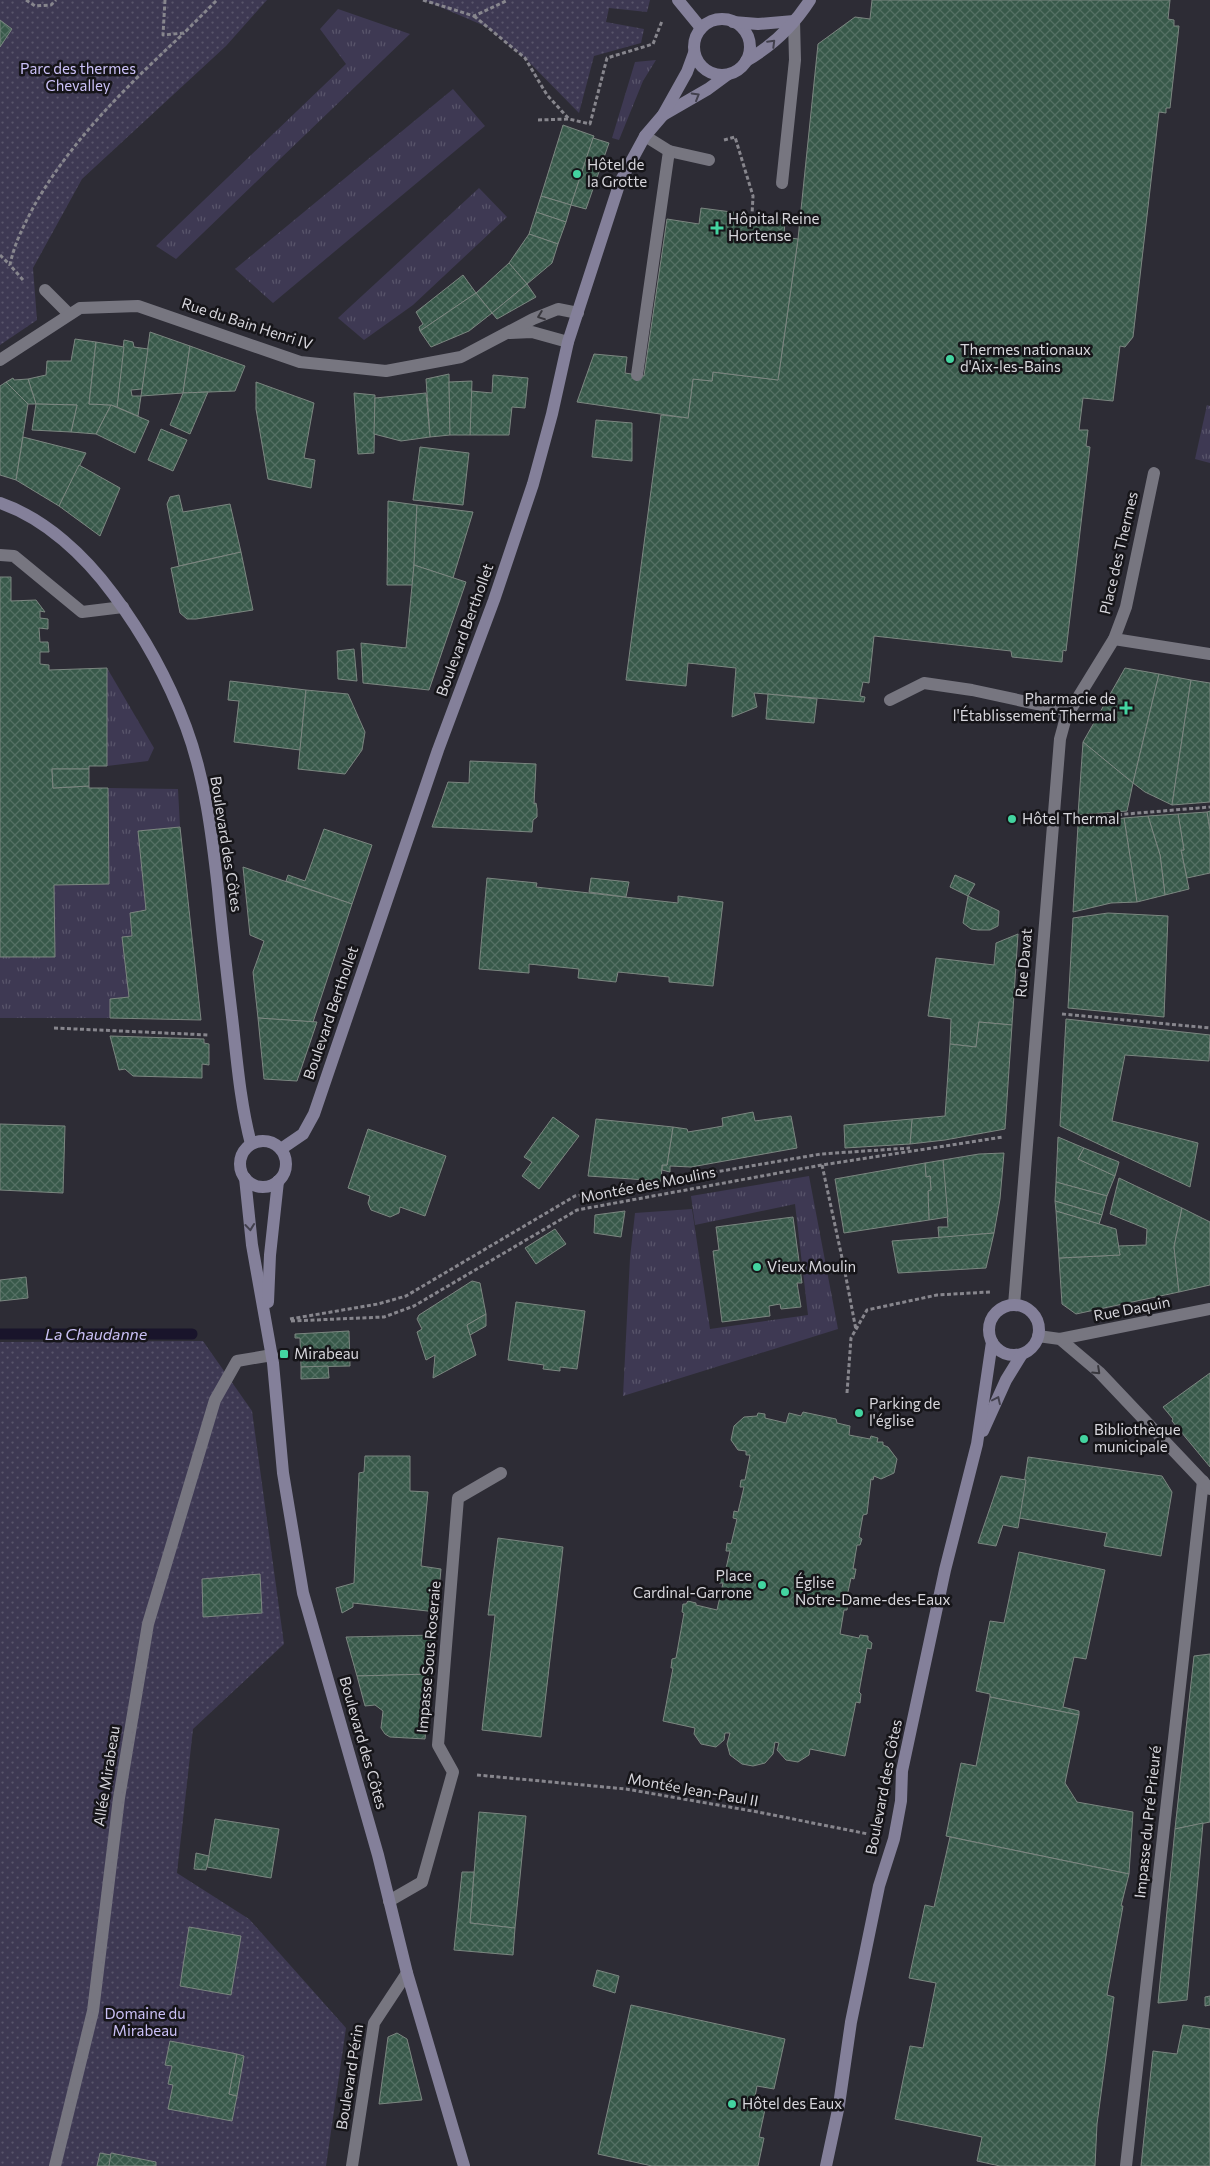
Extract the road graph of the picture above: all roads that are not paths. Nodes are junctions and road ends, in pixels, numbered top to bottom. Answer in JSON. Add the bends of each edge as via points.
{"nodes":[{"id":1,"x":678,"y":0,"type":"edge"},
{"id":2,"x":810,"y":0,"type":"edge"},
{"id":3,"x":794,"y":21,"type":"junction"},
{"id":4,"x":733,"y":22,"type":"junction"},
{"id":5,"x":701,"y":28,"type":"junction"},
{"id":6,"x":694,"y":53,"type":"junction"},
{"id":7,"x":746,"y":61,"type":"junction"},
{"id":8,"x":727,"y":75,"type":"junction"},
{"id":9,"x":663,"y":115,"type":"junction"},
{"id":10,"x":646,"y":136,"type":"junction"},
{"id":11,"x":669,"y":151,"type":"junction"},
{"id":12,"x":709,"y":160,"type":"dead end"},
{"id":13,"x":782,"y":183,"type":"dead end"},
{"id":14,"x":45,"y":290,"type":"road end"},
{"id":15,"x":578,"y":313,"type":"junction"},
{"id":16,"x":69,"y":314,"type":"junction"},
{"id":17,"x":508,"y":333,"type":"junction"},
{"id":18,"x":568,"y":342,"type":"junction"},
{"id":19,"x":0,"y":360,"type":"edge"},
{"id":20,"x":637,"y":375,"type":"dead end"},
{"id":21,"x":1154,"y":473,"type":"dead end"},
{"id":22,"x":0,"y":503,"type":"edge"},
{"id":23,"x":0,"y":556,"type":"edge"},
{"id":24,"x":123,"y":607,"type":"junction"},
{"id":25,"x":1114,"y":638,"type":"junction"},
{"id":26,"x":1210,"y":654,"type":"edge"},
{"id":27,"x":890,"y":700,"type":"dead end"},
{"id":28,"x":1069,"y":711,"type":"junction"},
{"id":29,"x":251,"y":1144,"type":"junction"},
{"id":30,"x":281,"y":1149,"type":"junction"},
{"id":31,"x":245,"y":1178,"type":"junction"},
{"id":32,"x":278,"y":1181,"type":"junction"},
{"id":33,"x":1014,"y":1305,"type":"junction"},
{"id":34,"x":1210,"y":1310,"type":"edge"},
{"id":35,"x":267,"y":1322,"type":"junction"},
{"id":36,"x":1038,"y":1336,"type":"junction"},
{"id":37,"x":1060,"y":1339,"type":"junction"},
{"id":38,"x":992,"y":1342,"type":"junction"},
{"id":39,"x":1022,"y":1354,"type":"junction"},
{"id":40,"x":272,"y":1355,"type":"junction"},
{"id":41,"x":977,"y":1444,"type":"junction"},
{"id":42,"x":501,"y":1473,"type":"dead end"},
{"id":43,"x":1206,"y":1485,"type":"edge"},
{"id":44,"x":389,"y":1901,"type":"junction"},
{"id":45,"x":407,"y":1973,"type":"junction"},
{"id":46,"x":55,"y":2166,"type":"edge"},
{"id":47,"x":352,"y":2166,"type":"edge"},
{"id":48,"x":464,"y":2166,"type":"edge"},
{"id":49,"x":826,"y":2166,"type":"edge"},
{"id":50,"x":1126,"y":2166,"type":"edge"}],
"edges":[{"from":1,"to":5,"type":"main road"},
{"from":2,"to":3,"type":"main road"},
{"from":3,"to":4,"type":"main road"},
{"from":7,"to":3,"type":"main road","one_way":true,"via":[[766,49]]},
{"from":3,"to":13,"type":"street","via":[[795,60]]},
{"from":4,"to":5,"type":"main road","via":[[719,19]]},
{"from":4,"to":7,"type":"main road","via":[[741,26],[750,43]]},
{"from":5,"to":6,"type":"main road","via":[[694,40]]},
{"from":6,"to":8,"type":"main road","via":[[706,70],[716,75]]},
{"from":6,"to":9,"type":"main road","name":"Boulevard Berthollet"},
{"from":7,"to":8,"type":"main road"},
{"from":9,"to":8,"type":"main road","name":"Boulevard Berthollet","one_way":true},
{"from":9,"to":10,"type":"main road","name":"Boulevard Berthollet"},
{"from":10,"to":11,"type":"street"},
{"from":10,"to":15,"type":"main road","name":"Boulevard Berthollet","via":[[620,182]]},
{"from":11,"to":12,"type":"street"},
{"from":11,"to":20,"type":"street"},
{"from":14,"to":16,"type":"street"},
{"from":15,"to":17,"type":"street","name":"Rue du Bain Henri IV","one_way":true,"via":[[558,309]]},
{"from":15,"to":18,"type":"main road","name":"Boulevard Berthollet"},
{"from":16,"to":17,"type":"street","name":"Rue du Bain Henri IV","via":[[80,308],[138,306],[300,362],[386,371],[461,357]]},
{"from":16,"to":19,"type":"street","name":"Rue du Bain Henri IV"},
{"from":17,"to":18,"type":"street","via":[[532,332]]},
{"from":18,"to":30,"type":"main road","name":"Boulevard Berthollet","via":[[527,502],[438,750],[314,1114],[303,1134]]},
{"from":21,"to":25,"type":"street","name":"Place des Thermes","via":[[1126,607]]},
{"from":22,"to":24,"type":"main road","name":"Boulevard des Côtes","via":[[48,528],[82,557]]},
{"from":23,"to":24,"type":"street","via":[[14,556],[82,612]]},
{"from":24,"to":29,"type":"main road","name":"Boulevard des Côtes","via":[[142,636],[186,727],[202,785],[212,841],[241,1098]]},
{"from":25,"to":26,"type":"street"},
{"from":25,"to":28,"type":"street","name":"Rue Davat"},
{"from":27,"to":28,"type":"street","via":[[924,683]]},
{"from":28,"to":33,"type":"street","name":"Rue Davat","via":[[1060,739]]},
{"from":29,"to":30,"type":"main road","via":[[264,1140]]},
{"from":29,"to":31,"type":"main road","name":"Boulevard des Côtes","via":[[241,1157],[240,1168]]},
{"from":30,"to":32,"type":"main road","name":"Boulevard des Côtes","via":[[285,1156],[285,1170]]},
{"from":31,"to":32,"type":"main road","via":[[257,1186]]},
{"from":31,"to":35,"type":"main road","name":"Boulevard des Côtes","one_way":true,"via":[[252,1245]]},
{"from":32,"to":35,"type":"main road","name":"Boulevard des Côtes"},
{"from":33,"to":36,"type":"main road","via":[[1034,1315]]},
{"from":33,"to":38,"type":"main road","via":[[1000,1309],[990,1320]]},
{"from":34,"to":37,"type":"street","name":"Rue Daquin"},
{"from":35,"to":40,"type":"main road","name":"Boulevard des Côtes"},
{"from":36,"to":37,"type":"street"},
{"from":36,"to":39,"type":"main road"},
{"from":37,"to":43,"type":"street","one_way":true,"via":[[1099,1372]]},
{"from":38,"to":39,"type":"main road","via":[[1004,1354]]},
{"from":38,"to":41,"type":"main road","name":"Boulevard des Côtes"},
{"from":41,"to":39,"type":"main road","name":"Boulevard des Côtes","one_way":true,"via":[[1006,1380]]},
{"from":40,"to":44,"type":"main road","name":"Boulevard des Côtes","via":[[283,1473],[303,1593]]},
{"from":40,"to":46,"type":"street","name":"Allée Mirabeau","via":[[237,1361],[217,1397],[148,1624],[120,1798],[93,2011]]},
{"from":41,"to":49,"type":"main road","name":"Boulevard des Côtes","via":[[945,1570],[902,1771],[894,1839],[878,1886]]},
{"from":42,"to":44,"type":"street","name":"Impasse Sous Roseraie","via":[[458,1498],[438,1745],[453,1772],[422,1882]]},
{"from":43,"to":50,"type":"street","name":"Impasse du Pré Prieuré"},
{"from":44,"to":45,"type":"main road","name":"Boulevard des Côtes"},
{"from":45,"to":47,"type":"street","name":"Boulevard Périn","via":[[374,2024]]},
{"from":45,"to":48,"type":"main road","name":"Boulevard des Côtes"}]}
